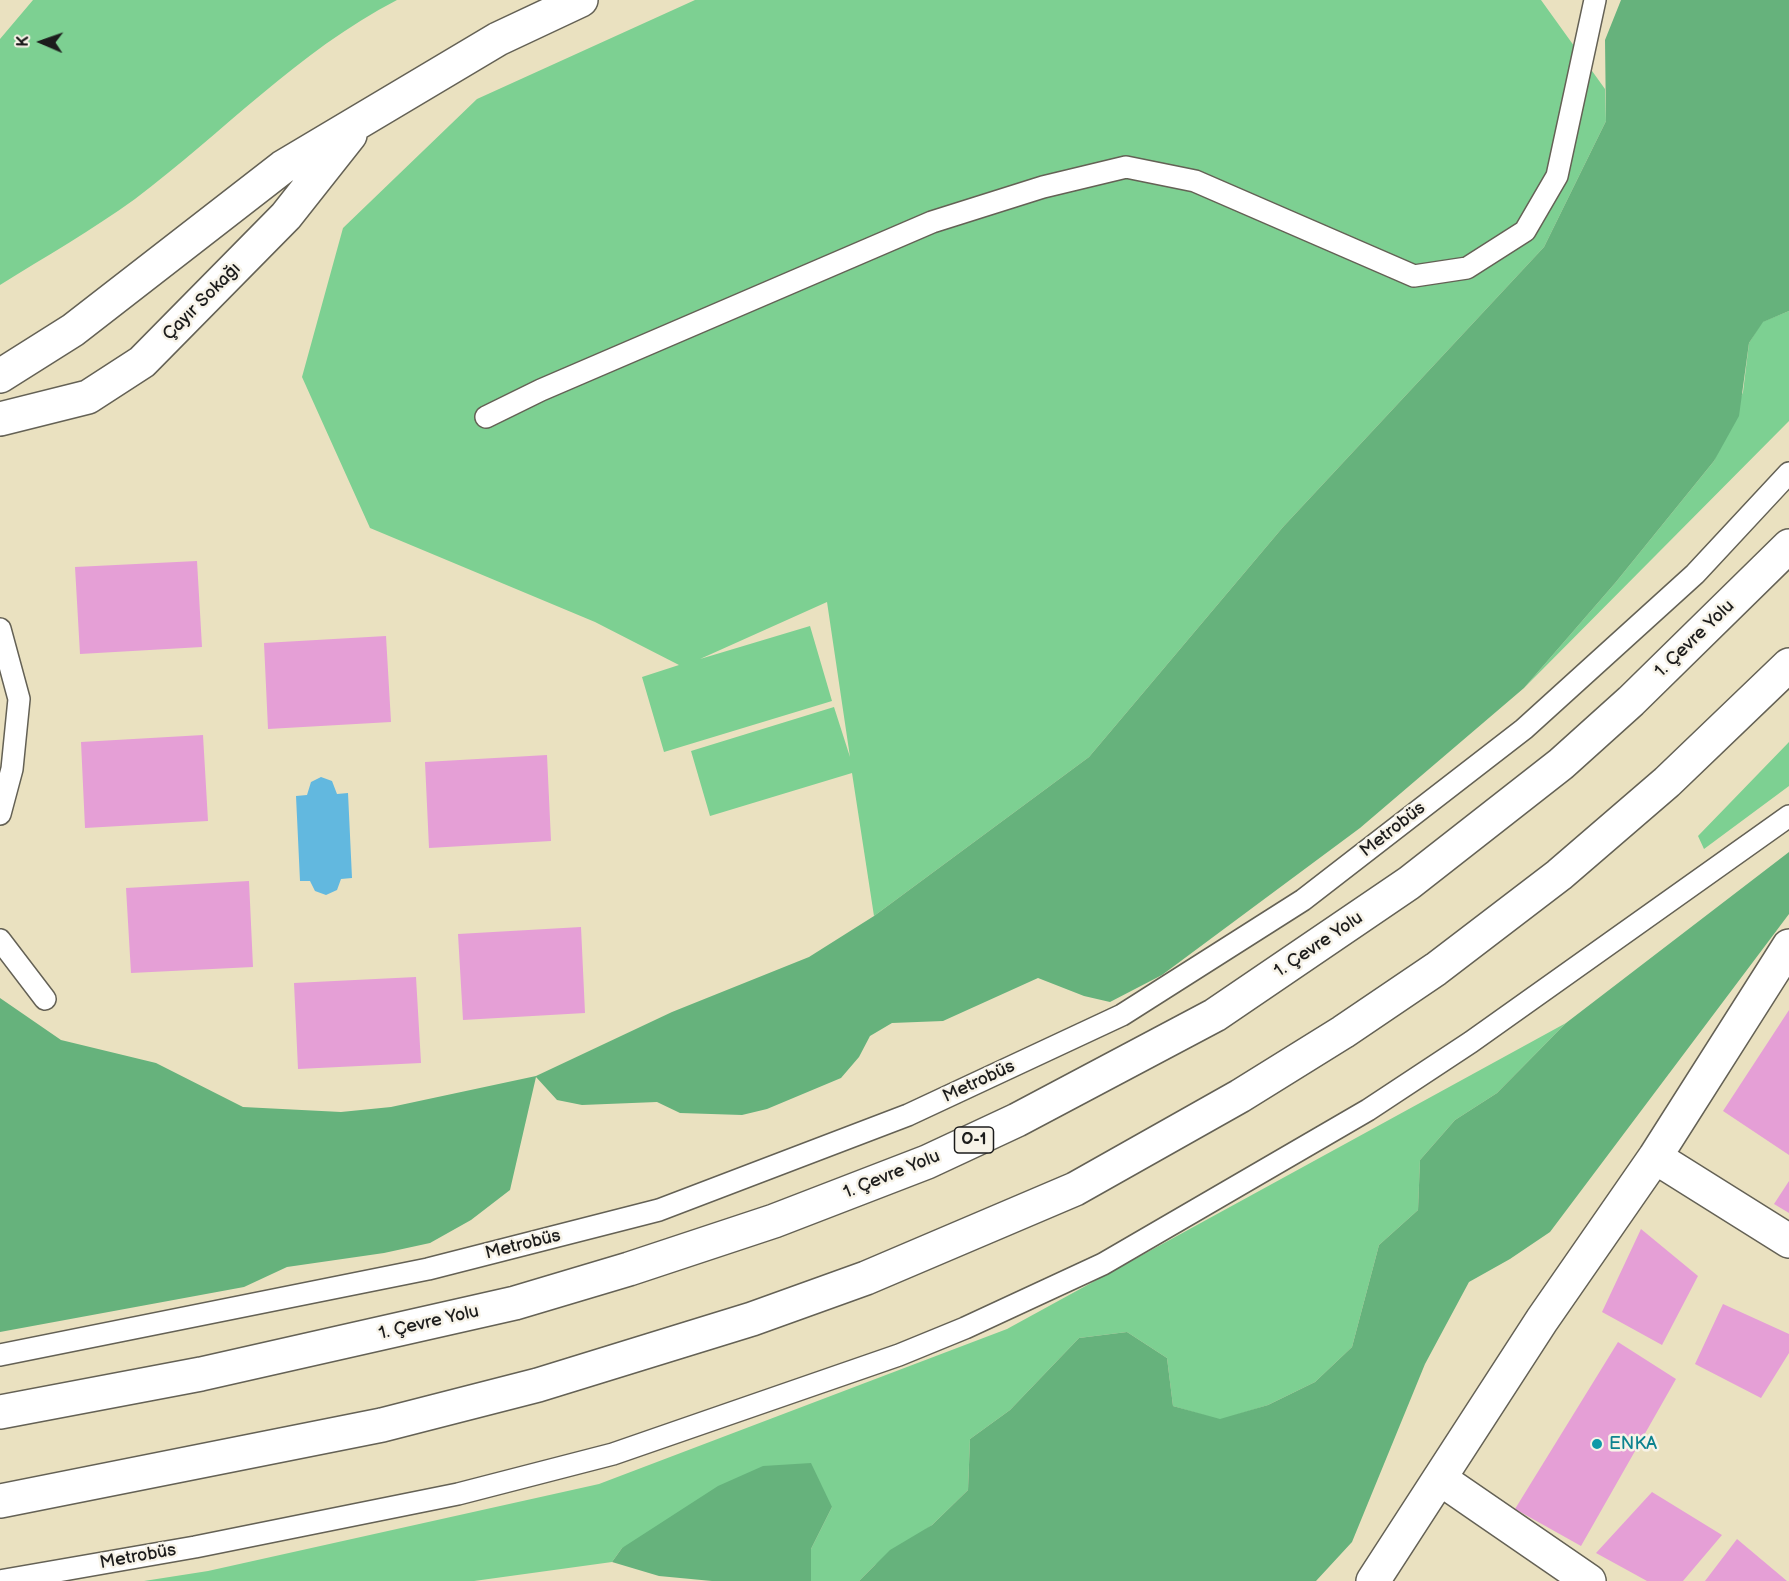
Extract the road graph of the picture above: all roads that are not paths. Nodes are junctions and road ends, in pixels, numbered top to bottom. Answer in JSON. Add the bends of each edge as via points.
{"nodes":[{"id":1,"x":581,"y":0,"type":"edge"},
{"id":2,"x":1594,"y":0,"type":"edge"},
{"id":3,"x":360,"y":122,"type":"junction"},
{"id":4,"x":0,"y":376,"type":"edge"},
{"id":5,"x":486,"y":417,"type":"dead end"},
{"id":6,"x":0,"y":419,"type":"edge"},
{"id":7,"x":1789,"y":473,"type":"edge"},
{"id":8,"x":1789,"y":546,"type":"edge"},
{"id":9,"x":0,"y":629,"type":"edge"},
{"id":10,"x":1789,"y":665,"type":"edge"},
{"id":11,"x":0,"y":814,"type":"edge"},
{"id":12,"x":1789,"y":816,"type":"edge"},
{"id":13,"x":0,"y":940,"type":"edge"},
{"id":14,"x":1789,"y":946,"type":"edge"},
{"id":15,"x":45,"y":999,"type":"dead end"},
{"id":16,"x":1655,"y":1157,"type":"junction"},
{"id":17,"x":1789,"y":1241,"type":"edge"},
{"id":18,"x":0,"y":1355,"type":"edge"},
{"id":19,"x":0,"y":1412,"type":"edge"},
{"id":20,"x":1442,"y":1480,"type":"junction"},
{"id":21,"x":0,"y":1501,"type":"edge"},
{"id":22,"x":0,"y":1581,"type":"edge"},
{"id":23,"x":1373,"y":1581,"type":"edge"},
{"id":24,"x":1589,"y":1581,"type":"edge"}],
"edges":[{"from":1,"to":3,"type":"main road","name":"Çayır Sokağı","via":[[498,39],[412,87]]},
{"from":2,"to":5,"type":"lane","via":[[1557,176],[1525,231],[1467,268],[1414,276],[1195,181],[1126,166],[932,222]]},
{"from":3,"to":4,"type":"main road","name":"Çayır Sokağı","via":[[283,167],[73,330]]},
{"from":3,"to":6,"type":"main road","name":"Çayır Sokağı","via":[[286,216],[142,362],[88,397]]},
{"from":7,"to":18,"type":"lane","name":"Metrobüs","via":[[1695,574],[1524,729],[1303,900],[1122,1015],[908,1115],[659,1210],[428,1269]]},
{"from":8,"to":19,"type":"main road","name":"1. Çevre Yolu","number":"O-1","via":[[1596,732],[1409,883],[1215,1015],[1017,1119],[927,1162],[825,1203],[711,1243],[515,1303],[201,1374]]},
{"from":9,"to":11,"type":"lane","via":[[19,699],[12,769]]},
{"from":10,"to":21,"type":"main road","via":[[1666,782],[1559,876],[1436,969],[1240,1096],[1075,1189],[866,1278],[752,1319],[538,1385],[382,1425]]},
{"from":12,"to":22,"type":"lane","name":"Metrobüs","via":[[1471,1042],[1368,1110],[1103,1264],[965,1328],[899,1355],[602,1457],[458,1494]]},
{"from":13,"to":15,"type":"lane"},
{"from":14,"to":16,"type":"main road"},
{"from":16,"to":17,"type":"main road"},
{"from":16,"to":20,"type":"main road","via":[[1542,1320]]},
{"from":20,"to":23,"type":"main road"},
{"from":20,"to":24,"type":"main road"}]}
